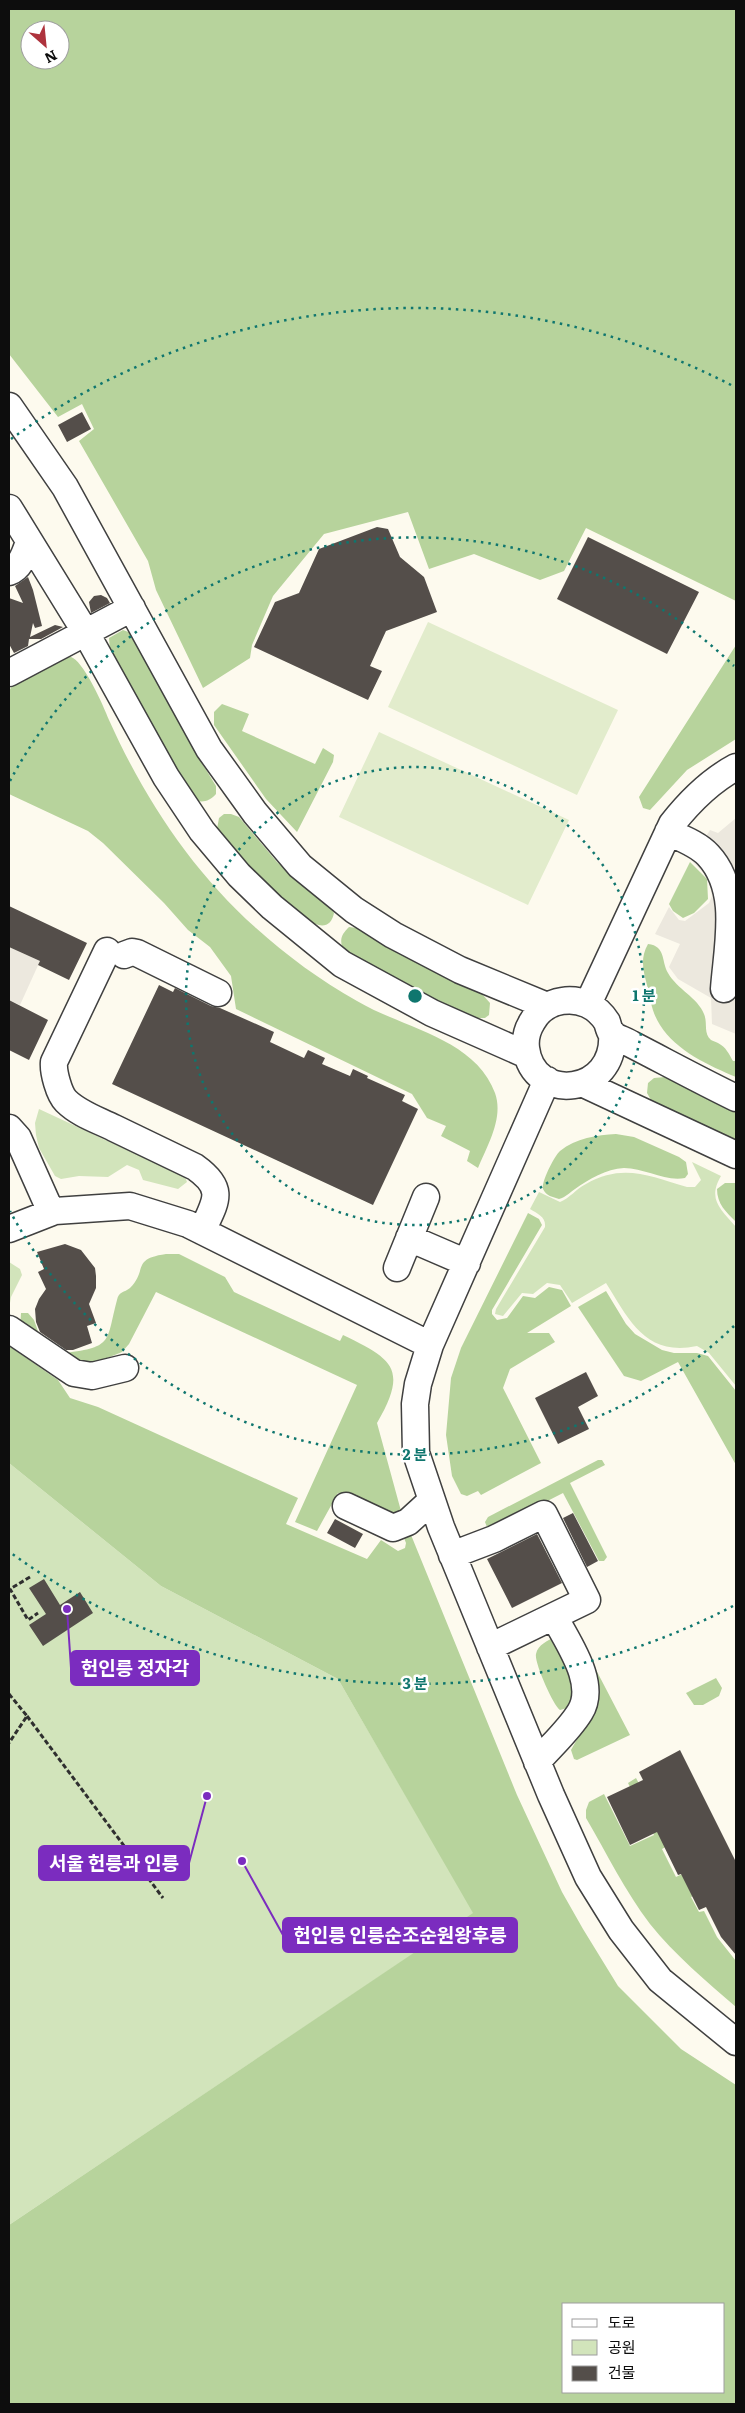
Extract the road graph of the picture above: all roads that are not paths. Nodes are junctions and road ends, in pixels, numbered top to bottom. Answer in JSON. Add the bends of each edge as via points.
{"nodes":[{"id":1,"x":9,"y":406,"type":"edge"},
{"id":2,"x":9,"y":508,"type":"edge"},
{"id":3,"x":29,"y":542,"type":"junction"},
{"id":4,"x":9,"y":572,"type":"edge"},
{"id":5,"x":132,"y":608,"type":"junction"},
{"id":6,"x":86,"y":633,"type":"junction"},
{"id":7,"x":9,"y":673,"type":"edge"},
{"id":8,"x":736,"y":767,"type":"edge"},
{"id":9,"x":668,"y":832,"type":"junction"},
{"id":10,"x":724,"y":989,"type":"dead end"},
{"id":11,"x":218,"y":993,"type":"dead end"},
{"id":12,"x":588,"y":1004,"type":"junction"},
{"id":13,"x":548,"y":1006,"type":"junction"},
{"id":14,"x":612,"y":1033,"type":"junction"},
{"id":15,"x":527,"y":1055,"type":"junction"},
{"id":16,"x":547,"y":1080,"type":"junction"},
{"id":17,"x":584,"y":1084,"type":"junction"},
{"id":18,"x":736,"y":1098,"type":"edge"},
{"id":19,"x":9,"y":1128,"type":"edge"},
{"id":20,"x":736,"y":1155,"type":"edge"},
{"id":21,"x":426,"y":1197,"type":"dead end"},
{"id":22,"x":51,"y":1212,"type":"junction"},
{"id":23,"x":9,"y":1229,"type":"edge"},
{"id":24,"x":202,"y":1231,"type":"junction"},
{"id":25,"x":409,"y":1238,"type":"junction"},
{"id":26,"x":466,"y":1263,"type":"junction"},
{"id":27,"x":397,"y":1268,"type":"dead end"},
{"id":28,"x":9,"y":1329,"type":"edge"},
{"id":29,"x":430,"y":1345,"type":"junction"},
{"id":30,"x":125,"y":1368,"type":"dead end"},
{"id":31,"x":431,"y":1501,"type":"junction"},
{"id":32,"x":346,"y":1506,"type":"dead end"},
{"id":33,"x":452,"y":1555,"type":"junction"},
{"id":34,"x":554,"y":1616,"type":"junction"},
{"id":35,"x":490,"y":1647,"type":"junction"},
{"id":36,"x":537,"y":1762,"type":"junction"},
{"id":37,"x":736,"y":2042,"type":"edge"}],
"edges":[{"from":1,"to":5,"type":"lane","via":[[65,487]]},
{"from":2,"to":3,"type":"lane"},
{"from":3,"to":4,"type":"lane","via":[[19,564]]},
{"from":3,"to":6,"type":"lane"},
{"from":5,"to":6,"type":"lane"},
{"from":5,"to":13,"type":"lane","via":[[209,749],[255,813],[300,866],[354,910],[393,935],[460,970]]},
{"from":6,"to":7,"type":"lane"},
{"from":6,"to":15,"type":"lane","via":[[166,777],[202,832],[218,853],[272,907],[342,964],[432,1013]]},
{"from":8,"to":9,"type":"lane","via":[[689,802]]},
{"from":9,"to":10,"type":"lane","via":[[708,854],[720,871],[730,911]]},
{"from":9,"to":12,"type":"lane"},
{"from":11,"to":24,"type":"lane","via":[[138,953],[118,955],[66,1073],[58,1079],[58,1090],[74,1107],[208,1176],[217,1199]]},
{"from":12,"to":13,"type":"lane","via":[[575,1000]]},
{"from":12,"to":14,"type":"lane","via":[[600,1013]]},
{"from":13,"to":15,"type":"lane","via":[[536,1015],[529,1027]]},
{"from":14,"to":17,"type":"lane","via":[[611,1052],[606,1065]]},
{"from":14,"to":18,"type":"lane"},
{"from":15,"to":16,"type":"lane","via":[[533,1068]]},
{"from":16,"to":17,"type":"lane","via":[[556,1085]]},
{"from":16,"to":26,"type":"lane"},
{"from":17,"to":20,"type":"lane"},
{"from":19,"to":22,"type":"lane","via":[[18,1138]]},
{"from":21,"to":25,"type":"lane"},
{"from":22,"to":23,"type":"lane"},
{"from":22,"to":24,"type":"lane","via":[[130,1206]]},
{"from":24,"to":29,"type":"lane"},
{"from":25,"to":26,"type":"lane"},
{"from":25,"to":27,"type":"lane"},
{"from":26,"to":29,"type":"lane"},
{"from":28,"to":30,"type":"lane","via":[[74,1373],[92,1376]]},
{"from":29,"to":31,"type":"lane","via":[[418,1384],[414,1435],[416,1453]]},
{"from":31,"to":32,"type":"lane","via":[[408,1522],[392,1528]]},
{"from":31,"to":33,"type":"lane"},
{"from":33,"to":34,"type":"lane","via":[[544,1514],[587,1600]]},
{"from":33,"to":35,"type":"lane"},
{"from":34,"to":35,"type":"lane"},
{"from":34,"to":36,"type":"lane","via":[[584,1678],[584,1702],[580,1713]]},
{"from":35,"to":36,"type":"lane"},
{"from":36,"to":37,"type":"lane","via":[[588,1877],[621,1930],[660,1980]]}]}
